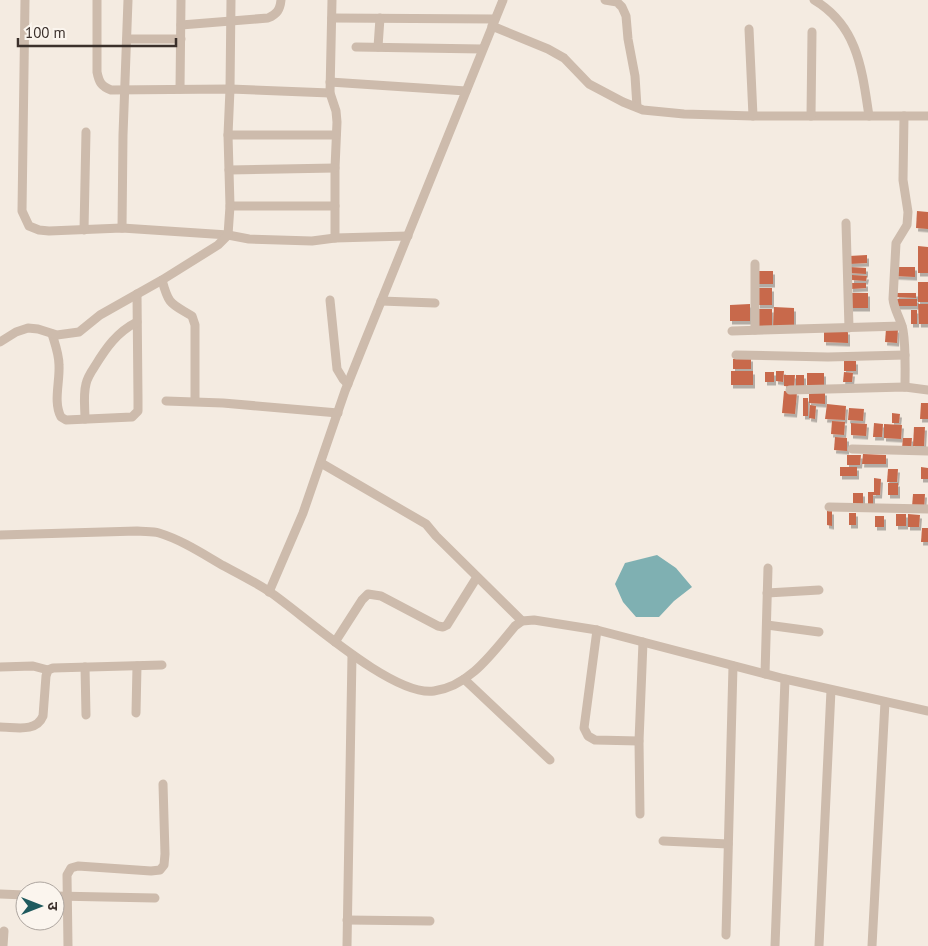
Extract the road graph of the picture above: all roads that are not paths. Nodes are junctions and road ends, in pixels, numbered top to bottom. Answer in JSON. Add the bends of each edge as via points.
{"nodes":[{"id":1,"x":25,"y":0,"type":"edge"},
{"id":2,"x":97,"y":0,"type":"edge"},
{"id":3,"x":128,"y":0,"type":"edge"},
{"id":4,"x":181,"y":0,"type":"edge"},
{"id":5,"x":231,"y":0,"type":"edge"},
{"id":6,"x":281,"y":0,"type":"edge"},
{"id":7,"x":332,"y":0,"type":"edge"},
{"id":8,"x":503,"y":0,"type":"edge"},
{"id":9,"x":605,"y":0,"type":"edge"},
{"id":10,"x":814,"y":0,"type":"edge"},
{"id":11,"x":332,"y":18,"type":"junction"},
{"id":12,"x":380,"y":18,"type":"junction"},
{"id":13,"x":231,"y":22,"type":"junction"},
{"id":14,"x":493,"y":22,"type":"junction"},
{"id":15,"x":180,"y":25,"type":"junction"},
{"id":16,"x":749,"y":29,"type":"dead end"},
{"id":17,"x":812,"y":32,"type":"dead end"},
{"id":18,"x":180,"y":38,"type":"junction"},
{"id":19,"x":128,"y":39,"type":"junction"},
{"id":20,"x":356,"y":47,"type":"dead end"},
{"id":21,"x":378,"y":48,"type":"junction"},
{"id":22,"x":482,"y":49,"type":"junction"},
{"id":23,"x":330,"y":82,"type":"junction"},
{"id":24,"x":180,"y":89,"type":"junction"},
{"id":25,"x":230,"y":89,"type":"junction"},
{"id":26,"x":125,"y":90,"type":"junction"},
{"id":27,"x":466,"y":91,"type":"junction"},
{"id":28,"x":330,"y":92,"type":"junction"},
{"id":29,"x":637,"y":107,"type":"junction"},
{"id":30,"x":753,"y":116,"type":"junction"},
{"id":31,"x":811,"y":116,"type":"junction"},
{"id":32,"x":869,"y":116,"type":"junction"},
{"id":33,"x":904,"y":116,"type":"junction"},
{"id":34,"x":928,"y":116,"type":"edge"},
{"id":35,"x":86,"y":132,"type":"dead end"},
{"id":36,"x":228,"y":135,"type":"junction"},
{"id":37,"x":336,"y":135,"type":"junction"},
{"id":38,"x":335,"y":168,"type":"junction"},
{"id":39,"x":228,"y":170,"type":"junction"},
{"id":40,"x":230,"y":206,"type":"junction"},
{"id":41,"x":335,"y":206,"type":"junction"},
{"id":42,"x":846,"y":223,"type":"dead end"},
{"id":43,"x":122,"y":228,"type":"junction"},
{"id":44,"x":84,"y":230,"type":"junction"},
{"id":45,"x":228,"y":235,"type":"junction"},
{"id":46,"x":408,"y":236,"type":"junction"},
{"id":47,"x":335,"y":238,"type":"junction"},
{"id":48,"x":755,"y":264,"type":"dead end"},
{"id":49,"x":162,"y":280,"type":"junction"},
{"id":50,"x":136,"y":294,"type":"junction"},
{"id":51,"x":330,"y":300,"type":"dead end"},
{"id":52,"x":381,"y":301,"type":"junction"},
{"id":53,"x":435,"y":303,"type":"dead end"},
{"id":54,"x":137,"y":322,"type":"junction"},
{"id":55,"x":902,"y":326,"type":"junction"},
{"id":56,"x":849,"y":328,"type":"junction"},
{"id":57,"x":755,"y":330,"type":"junction"},
{"id":58,"x":732,"y":331,"type":"dead end"},
{"id":59,"x":52,"y":334,"type":"junction"},
{"id":60,"x":0,"y":342,"type":"edge"},
{"id":61,"x":736,"y":355,"type":"dead end"},
{"id":62,"x":905,"y":355,"type":"junction"},
{"id":63,"x":348,"y":384,"type":"junction"},
{"id":64,"x":905,"y":387,"type":"junction"},
{"id":65,"x":790,"y":390,"type":"dead end"},
{"id":66,"x":928,"y":390,"type":"edge"},
{"id":67,"x":166,"y":401,"type":"dead end"},
{"id":68,"x":195,"y":401,"type":"junction"},
{"id":69,"x":338,"y":413,"type":"junction"},
{"id":70,"x":85,"y":419,"type":"junction"},
{"id":71,"x":852,"y":449,"type":"dead end"},
{"id":72,"x":928,"y":452,"type":"edge"},
{"id":73,"x":321,"y":463,"type":"junction"},
{"id":74,"x":829,"y":507,"type":"dead end"},
{"id":75,"x":928,"y":510,"type":"edge"},
{"id":76,"x":0,"y":535,"type":"edge"},
{"id":77,"x":768,"y":568,"type":"dead end"},
{"id":78,"x":477,"y":576,"type":"junction"},
{"id":79,"x":818,"y":590,"type":"dead end"},
{"id":80,"x":269,"y":592,"type":"junction"},
{"id":81,"x":767,"y":593,"type":"junction"},
{"id":82,"x":522,"y":621,"type":"junction"},
{"id":83,"x":767,"y":625,"type":"junction"},
{"id":84,"x":597,"y":630,"type":"junction"},
{"id":85,"x":819,"y":632,"type":"dead end"},
{"id":86,"x":335,"y":642,"type":"junction"},
{"id":87,"x":643,"y":642,"type":"junction"},
{"id":88,"x":352,"y":655,"type":"junction"},
{"id":89,"x":162,"y":665,"type":"dead end"},
{"id":90,"x":137,"y":666,"type":"junction"},
{"id":91,"x":733,"y":666,"type":"junction"},
{"id":92,"x":0,"y":667,"type":"edge"},
{"id":93,"x":85,"y":667,"type":"junction"},
{"id":94,"x":48,"y":670,"type":"junction"},
{"id":95,"x":765,"y":674,"type":"junction"},
{"id":96,"x":464,"y":679,"type":"junction"},
{"id":97,"x":785,"y":679,"type":"junction"},
{"id":98,"x":831,"y":690,"type":"junction"},
{"id":99,"x":885,"y":702,"type":"junction"},
{"id":100,"x":928,"y":710,"type":"edge"},
{"id":101,"x":136,"y":713,"type":"dead end"},
{"id":102,"x":86,"y":715,"type":"dead end"},
{"id":103,"x":0,"y":726,"type":"edge"},
{"id":104,"x":639,"y":741,"type":"junction"},
{"id":105,"x":550,"y":760,"type":"dead end"},
{"id":106,"x":163,"y":784,"type":"dead end"},
{"id":107,"x":640,"y":814,"type":"dead end"},
{"id":108,"x":663,"y":841,"type":"dead end"},
{"id":109,"x":728,"y":844,"type":"junction"},
{"id":110,"x":0,"y":894,"type":"edge"},
{"id":111,"x":15,"y":895,"type":"edge"},
{"id":112,"x":68,"y":896,"type":"junction"},
{"id":113,"x":155,"y":898,"type":"dead end"},
{"id":114,"x":348,"y":920,"type":"junction"},
{"id":115,"x":430,"y":921,"type":"dead end"},
{"id":116,"x":4,"y":931,"type":"dead end"},
{"id":117,"x":726,"y":935,"type":"dead end"},
{"id":118,"x":3,"y":946,"type":"edge"},
{"id":119,"x":68,"y":946,"type":"edge"},
{"id":120,"x":348,"y":946,"type":"edge"},
{"id":121,"x":776,"y":946,"type":"edge"},
{"id":122,"x":819,"y":946,"type":"edge"},
{"id":123,"x":872,"y":946,"type":"edge"}],
"edges":[{"from":1,"to":44,"type":"street","via":[[22,211],[28,226],[39,230]]},
{"from":2,"to":26,"type":"street","via":[[99,80],[103,87]]},
{"from":3,"to":19,"type":"street"},
{"from":4,"to":15,"type":"street"},
{"from":5,"to":13,"type":"street"},
{"from":6,"to":13,"type":"street","via":[[276,14],[268,18]]},
{"from":7,"to":11,"type":"street"},
{"from":8,"to":14,"type":"street"},
{"from":9,"to":29,"type":"street","via":[[617,2],[626,16]]},
{"from":10,"to":32,"type":"street","via":[[829,9],[853,45],[862,68]]},
{"from":11,"to":12,"type":"street"},
{"from":11,"to":23,"type":"street"},
{"from":12,"to":14,"type":"street"},
{"from":12,"to":21,"type":"street"},
{"from":13,"to":15,"type":"street"},
{"from":13,"to":25,"type":"street"},
{"from":14,"to":22,"type":"street"},
{"from":14,"to":29,"type":"street","via":[[564,58],[589,84]]},
{"from":15,"to":18,"type":"street"},
{"from":16,"to":30,"type":"street"},
{"from":17,"to":31,"type":"street"},
{"from":18,"to":19,"type":"street"},
{"from":18,"to":24,"type":"street"},
{"from":19,"to":26,"type":"street"},
{"from":20,"to":21,"type":"street"},
{"from":21,"to":22,"type":"street"},
{"from":22,"to":27,"type":"street"},
{"from":23,"to":27,"type":"street"},
{"from":23,"to":28,"type":"street"},
{"from":24,"to":25,"type":"street"},
{"from":24,"to":26,"type":"street"},
{"from":25,"to":28,"type":"street"},
{"from":25,"to":36,"type":"street"},
{"from":26,"to":43,"type":"street"},
{"from":27,"to":46,"type":"street"},
{"from":28,"to":37,"type":"street","via":[[336,111]]},
{"from":29,"to":30,"type":"street","via":[[684,114]]},
{"from":30,"to":31,"type":"street"},
{"from":31,"to":32,"type":"street"},
{"from":32,"to":33,"type":"street"},
{"from":33,"to":34,"type":"street"},
{"from":33,"to":55,"type":"street","via":[[903,180],[908,212],[907,225],[896,243],[894,299]]},
{"from":35,"to":44,"type":"street"},
{"from":36,"to":37,"type":"street"},
{"from":36,"to":39,"type":"street"},
{"from":37,"to":38,"type":"street"},
{"from":38,"to":39,"type":"street"},
{"from":38,"to":41,"type":"street"},
{"from":39,"to":40,"type":"street"},
{"from":40,"to":41,"type":"street"},
{"from":40,"to":45,"type":"street"},
{"from":41,"to":47,"type":"street"},
{"from":42,"to":56,"type":"street"},
{"from":43,"to":44,"type":"street"},
{"from":43,"to":45,"type":"street"},
{"from":45,"to":47,"type":"street","via":[[312,241]]},
{"from":45,"to":49,"type":"street","via":[[218,245]]},
{"from":46,"to":47,"type":"street"},
{"from":46,"to":52,"type":"street"},
{"from":48,"to":57,"type":"street"},
{"from":49,"to":50,"type":"street"},
{"from":49,"to":68,"type":"street","via":[[166,298],[173,306],[192,316],[195,325]]},
{"from":50,"to":54,"type":"street"},
{"from":50,"to":59,"type":"street","via":[[79,332]]},
{"from":51,"to":63,"type":"street","via":[[337,369]]},
{"from":52,"to":53,"type":"street"},
{"from":52,"to":63,"type":"street"},
{"from":54,"to":70,"type":"street","via":[[112,341],[89,376],[85,391]]},
{"from":54,"to":70,"type":"street","via":[[136,414],[132,417]]},
{"from":55,"to":56,"type":"street"},
{"from":55,"to":62,"type":"street"},
{"from":56,"to":57,"type":"street"},
{"from":57,"to":58,"type":"street"},
{"from":59,"to":60,"type":"street","via":[[28,328]]},
{"from":59,"to":70,"type":"street","via":[[60,364],[58,412],[66,420]]},
{"from":61,"to":62,"type":"street"},
{"from":62,"to":64,"type":"street"},
{"from":63,"to":69,"type":"street"},
{"from":64,"to":65,"type":"street"},
{"from":64,"to":66,"type":"street"},
{"from":67,"to":68,"type":"street"},
{"from":68,"to":69,"type":"street"},
{"from":69,"to":73,"type":"street"},
{"from":71,"to":72,"type":"street"},
{"from":73,"to":78,"type":"street","via":[[426,524]]},
{"from":73,"to":80,"type":"street"},
{"from":74,"to":75,"type":"street"},
{"from":76,"to":80,"type":"street","via":[[157,532],[176,538]]},
{"from":77,"to":81,"type":"street"},
{"from":78,"to":82,"type":"street"},
{"from":78,"to":86,"type":"street","via":[[443,627],[381,596],[368,594]]},
{"from":79,"to":81,"type":"street"},
{"from":80,"to":86,"type":"street"},
{"from":81,"to":83,"type":"street"},
{"from":82,"to":84,"type":"street"},
{"from":82,"to":96,"type":"street"},
{"from":83,"to":85,"type":"street"},
{"from":83,"to":95,"type":"street"},
{"from":84,"to":87,"type":"street"},
{"from":84,"to":104,"type":"street","via":[[584,728],[595,740]]},
{"from":86,"to":88,"type":"street"},
{"from":87,"to":91,"type":"street"},
{"from":87,"to":104,"type":"street"},
{"from":88,"to":96,"type":"street","via":[[398,683],[423,691],[450,687]]},
{"from":88,"to":114,"type":"street"},
{"from":89,"to":90,"type":"street"},
{"from":90,"to":93,"type":"street"},
{"from":90,"to":101,"type":"street"},
{"from":91,"to":95,"type":"street"},
{"from":91,"to":109,"type":"street"},
{"from":92,"to":94,"type":"street","via":[[33,666]]},
{"from":93,"to":94,"type":"street"},
{"from":93,"to":102,"type":"street"},
{"from":94,"to":103,"type":"street","via":[[40,723],[33,727]]},
{"from":95,"to":97,"type":"street"},
{"from":96,"to":105,"type":"street"},
{"from":97,"to":98,"type":"street"},
{"from":97,"to":121,"type":"street"},
{"from":98,"to":99,"type":"street"},
{"from":98,"to":122,"type":"street"},
{"from":99,"to":100,"type":"street"},
{"from":99,"to":123,"type":"street"},
{"from":104,"to":107,"type":"street"},
{"from":106,"to":112,"type":"street","via":[[165,854],[160,870],[78,866],[67,875]]},
{"from":108,"to":109,"type":"street"},
{"from":109,"to":117,"type":"street"},
{"from":110,"to":111,"type":"street"},
{"from":112,"to":113,"type":"street"},
{"from":112,"to":119,"type":"street"},
{"from":114,"to":115,"type":"street"},
{"from":114,"to":120,"type":"street"},
{"from":116,"to":118,"type":"street"}]}
